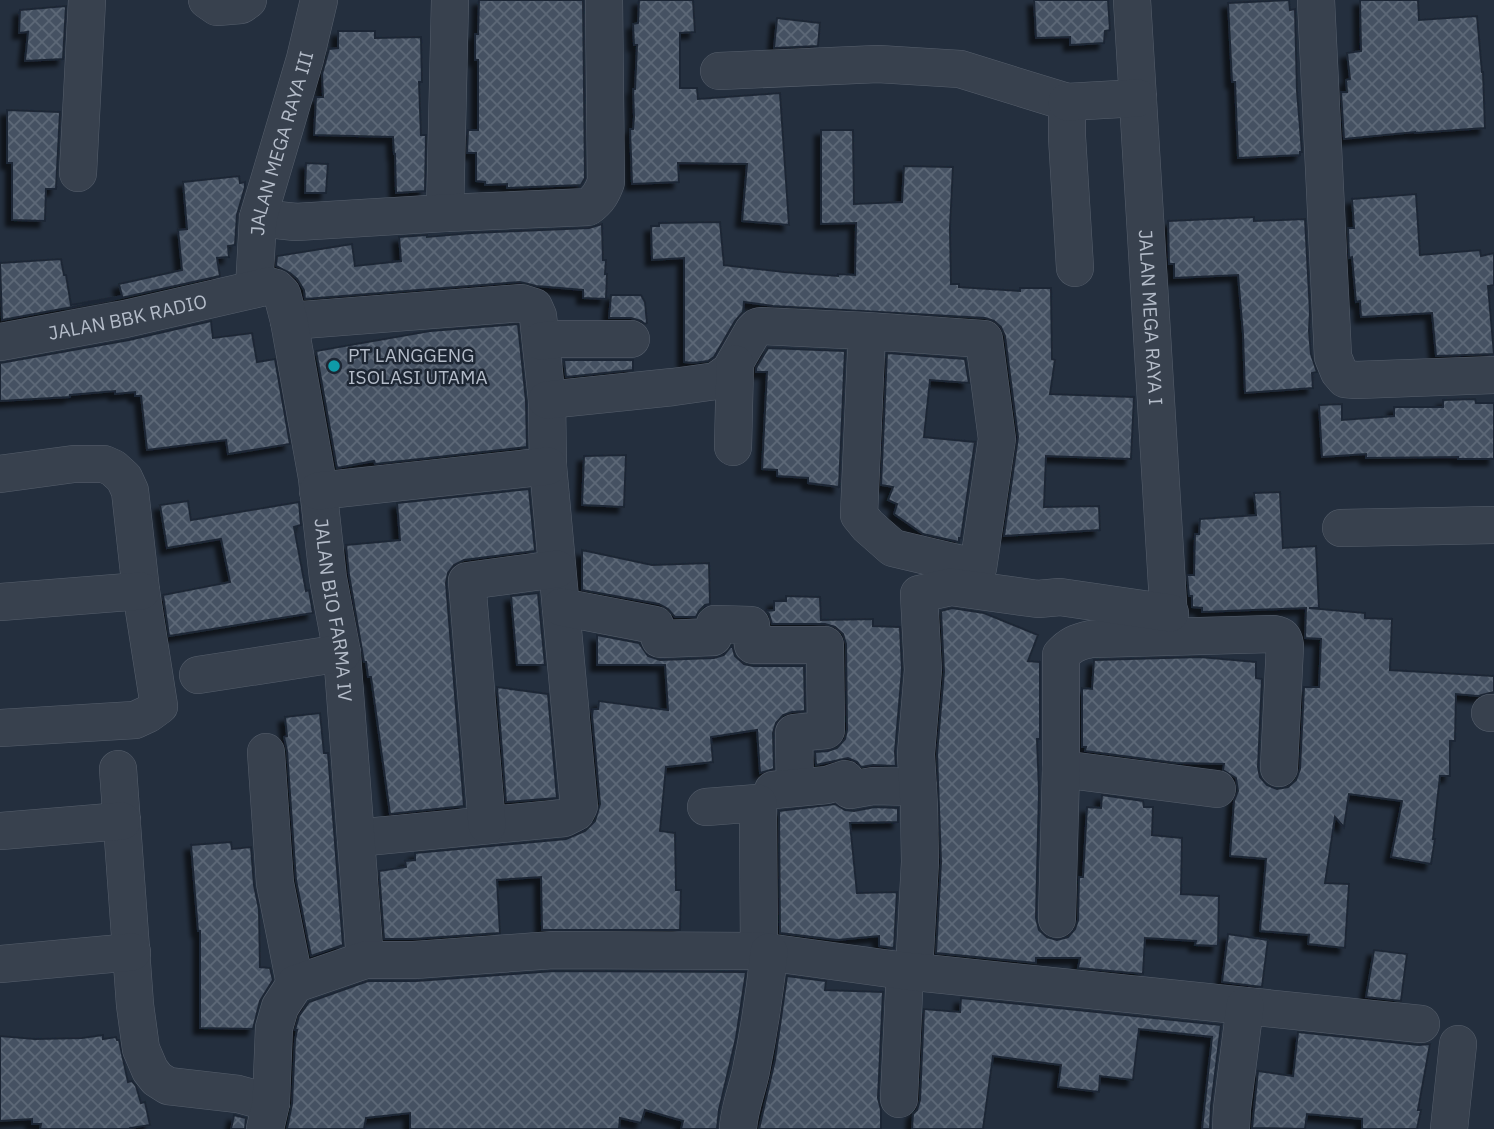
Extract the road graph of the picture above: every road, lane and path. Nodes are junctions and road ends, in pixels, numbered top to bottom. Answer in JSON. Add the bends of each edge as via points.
{"nodes":[{"id":1,"x":87,"y":0,"type":"edge"},
{"id":2,"x":319,"y":0,"type":"edge"},
{"id":3,"x":450,"y":0,"type":"edge"},
{"id":4,"x":604,"y":0,"type":"edge"},
{"id":5,"x":1132,"y":0,"type":"edge"},
{"id":6,"x":1316,"y":0,"type":"edge"},
{"id":7,"x":719,"y":71,"type":"dead end"},
{"id":8,"x":1138,"y":98,"type":"junction"},
{"id":9,"x":1067,"y":103,"type":"junction"},
{"id":10,"x":78,"y":173,"type":"dead end"},
{"id":11,"x":445,"y":213,"type":"junction"},
{"id":12,"x":258,"y":218,"type":"junction"},
{"id":13,"x":1075,"y":268,"type":"dead end"},
{"id":14,"x":254,"y":289,"type":"junction"},
{"id":15,"x":289,"y":321,"type":"junction"},
{"id":16,"x":867,"y":331,"type":"junction"},
{"id":17,"x":631,"y":339,"type":"dead end"},
{"id":18,"x":541,"y":341,"type":"junction"},
{"id":19,"x":0,"y":342,"type":"edge"},
{"id":20,"x":735,"y":364,"type":"junction"},
{"id":21,"x":1494,"y":375,"type":"edge"},
{"id":22,"x":547,"y":400,"type":"junction"},
{"id":23,"x":733,"y":447,"type":"dead end"},
{"id":24,"x":548,"y":466,"type":"junction"},
{"id":25,"x":0,"y":474,"type":"edge"},
{"id":26,"x":318,"y":491,"type":"junction"},
{"id":27,"x":1494,"y":525,"type":"edge"},
{"id":28,"x":1341,"y":528,"type":"dead end"},
{"id":29,"x":557,"y":569,"type":"junction"},
{"id":30,"x":141,"y":591,"type":"junction"},
{"id":31,"x":0,"y":602,"type":"edge"},
{"id":32,"x":561,"y":607,"type":"junction"},
{"id":33,"x":1170,"y":625,"type":"junction"},
{"id":34,"x":342,"y":653,"type":"junction"},
{"id":35,"x":198,"y":675,"type":"dead end"},
{"id":36,"x":0,"y":728,"type":"edge"},
{"id":37,"x":267,"y":752,"type":"dead end"},
{"id":38,"x":1279,"y":768,"type":"dead end"},
{"id":39,"x":118,"y":769,"type":"dead end"},
{"id":40,"x":1061,"y":769,"type":"junction"},
{"id":41,"x":918,"y":787,"type":"junction"},
{"id":42,"x":796,"y":788,"type":"junction"},
{"id":43,"x":1217,"y":789,"type":"dead end"},
{"id":44,"x":758,"y":803,"type":"junction"},
{"id":45,"x":706,"y":807,"type":"dead end"},
{"id":46,"x":122,"y":821,"type":"junction"},
{"id":47,"x":487,"y":825,"type":"junction"},
{"id":48,"x":0,"y":831,"type":"edge"},
{"id":49,"x":356,"y":838,"type":"junction"},
{"id":50,"x":1057,"y":919,"type":"dead end"},
{"id":51,"x":764,"y":951,"type":"junction"},
{"id":52,"x":132,"y":952,"type":"junction"},
{"id":53,"x":365,"y":960,"type":"junction"},
{"id":54,"x":0,"y":964,"type":"edge"},
{"id":55,"x":910,"y":972,"type":"junction"},
{"id":56,"x":295,"y":984,"type":"junction"},
{"id":57,"x":1245,"y":1006,"type":"junction"},
{"id":58,"x":1421,"y":1024,"type":"dead end"},
{"id":59,"x":1458,"y":1044,"type":"dead end"},
{"id":60,"x":898,"y":1099,"type":"dead end"},
{"id":61,"x":268,"y":1116,"type":"edge"},
{"id":62,"x":738,"y":1129,"type":"edge"},
{"id":63,"x":1231,"y":1129,"type":"edge"},
{"id":64,"x":1449,"y":1129,"type":"edge"}],
"edges":[{"from":1,"to":10,"type":"street"},
{"from":2,"to":12,"type":"street","name":"JALAN MEGA RAYA III"},
{"from":3,"to":11,"type":"street"},
{"from":4,"to":11,"type":"street","via":[[606,182],[596,202]]},
{"from":5,"to":8,"type":"street","name":"JALAN MEGA RAYA I"},
{"from":6,"to":21,"type":"street","via":[[1333,356],[1339,372],[1345,379],[1356,380]]},
{"from":7,"to":9,"type":"street","via":[[878,64],[960,69]]},
{"from":8,"to":9,"type":"street"},
{"from":8,"to":33,"type":"street","name":"JALAN MEGA RAYA I"},
{"from":9,"to":13,"type":"street"},
{"from":11,"to":12,"type":"street","via":[[296,222]]},
{"from":12,"to":14,"type":"street","name":"JALAN MEGA RAYA III"},
{"from":14,"to":15,"type":"street","name":"JALAN BIO FARMA IV","via":[[276,288]]},
{"from":14,"to":19,"type":"street","name":"JALAN BBK RADIO"},
{"from":15,"to":18,"type":"street","via":[[521,303],[534,307]]},
{"from":15,"to":26,"type":"street","name":"JALAN BIO FARMA IV"},
{"from":16,"to":16,"type":"street","via":[[984,339],[997,439],[978,568],[893,548],[859,515]]},
{"from":16,"to":20,"type":"street","via":[[757,327]]},
{"from":17,"to":18,"type":"street"},
{"from":18,"to":22,"type":"street"},
{"from":20,"to":22,"type":"street","via":[[716,380]]},
{"from":20,"to":23,"type":"street"},
{"from":22,"to":24,"type":"street"},
{"from":24,"to":26,"type":"street"},
{"from":24,"to":29,"type":"street"},
{"from":25,"to":30,"type":"street","via":[[74,464],[113,468],[130,491]]},
{"from":26,"to":34,"type":"street","name":"JALAN BIO FARMA IV"},
{"from":27,"to":28,"type":"street"},
{"from":29,"to":32,"type":"street"},
{"from":29,"to":47,"type":"street","via":[[467,581]]},
{"from":30,"to":31,"type":"street"},
{"from":30,"to":36,"type":"street","via":[[159,706],[135,720]]},
{"from":32,"to":42,"type":"street","via":[[655,625],[660,639],[713,637],[715,624],[751,625],[753,645],[825,645],[826,730],[794,733]]},
{"from":32,"to":47,"type":"street","via":[[579,806],[564,818]]},
{"from":33,"to":38,"type":"street","via":[[1274,634],[1284,640]]},
{"from":33,"to":40,"type":"street","via":[[1078,642],[1061,655]]},
{"from":33,"to":41,"type":"street","via":[[1060,597],[1038,599],[951,587],[919,593],[923,670]]},
{"from":34,"to":35,"type":"street"},
{"from":34,"to":49,"type":"street","name":"JALAN BIO FARMA IV"},
{"from":37,"to":56,"type":"street","via":[[275,883]]},
{"from":39,"to":46,"type":"street"},
{"from":40,"to":43,"type":"street"},
{"from":40,"to":50,"type":"street"},
{"from":41,"to":42,"type":"street","via":[[850,790],[845,779]]},
{"from":41,"to":55,"type":"street","via":[[920,862]]},
{"from":42,"to":44,"type":"street","via":[[760,791]]},
{"from":44,"to":45,"type":"street"},
{"from":44,"to":51,"type":"street"},
{"from":46,"to":48,"type":"street"},
{"from":46,"to":52,"type":"street"},
{"from":47,"to":49,"type":"street"},
{"from":49,"to":53,"type":"street","name":"JALAN BIO FARMA IV"},
{"from":51,"to":53,"type":"street","via":[[553,950]]},
{"from":51,"to":55,"type":"street"},
{"from":51,"to":62,"type":"street","via":[[765,993]]},
{"from":52,"to":54,"type":"street"},
{"from":52,"to":61,"type":"street","via":[[141,1049],[157,1080],[168,1086],[238,1094]]},
{"from":53,"to":56,"type":"street"},
{"from":55,"to":57,"type":"street"},
{"from":55,"to":60,"type":"street"},
{"from":56,"to":61,"type":"street","via":[[280,1007],[274,1028]]},
{"from":57,"to":58,"type":"street"},
{"from":57,"to":63,"type":"street"},
{"from":59,"to":64,"type":"street"}]}
